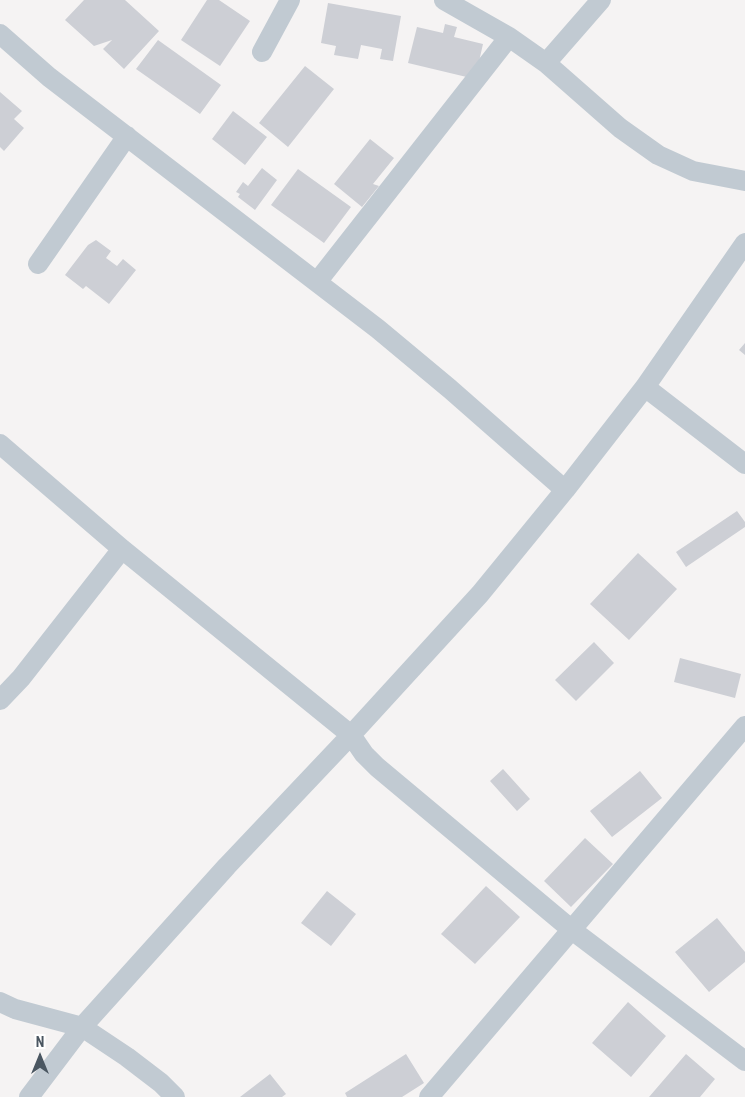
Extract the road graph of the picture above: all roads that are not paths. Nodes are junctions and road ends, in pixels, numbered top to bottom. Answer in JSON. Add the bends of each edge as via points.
{"nodes":[{"id":1,"x":290,"y":0,"type":"edge"},
{"id":2,"x":444,"y":0,"type":"edge"},
{"id":3,"x":601,"y":0,"type":"edge"},
{"id":4,"x":0,"y":34,"type":"edge"},
{"id":5,"x":509,"y":38,"type":"junction"},
{"id":6,"x":262,"y":52,"type":"dead end"},
{"id":7,"x":546,"y":63,"type":"junction"},
{"id":8,"x":127,"y":136,"type":"junction"},
{"id":9,"x":745,"y":181,"type":"edge"},
{"id":10,"x":745,"y":243,"type":"edge"},
{"id":11,"x":38,"y":264,"type":"dead end"},
{"id":12,"x":317,"y":282,"type":"junction"},
{"id":13,"x":645,"y":387,"type":"junction"},
{"id":14,"x":0,"y":444,"type":"edge"},
{"id":15,"x":745,"y":464,"type":"edge"},
{"id":16,"x":565,"y":490,"type":"junction"},
{"id":17,"x":122,"y":549,"type":"junction"},
{"id":18,"x":0,"y":700,"type":"edge"},
{"id":19,"x":745,"y":726,"type":"edge"},
{"id":20,"x":351,"y":735,"type":"junction"},
{"id":21,"x":572,"y":930,"type":"junction"},
{"id":22,"x":0,"y":1002,"type":"edge"},
{"id":23,"x":82,"y":1027,"type":"junction"},
{"id":24,"x":745,"y":1061,"type":"edge"},
{"id":25,"x":29,"y":1097,"type":"edge"},
{"id":26,"x":175,"y":1097,"type":"edge"},
{"id":27,"x":429,"y":1097,"type":"edge"}],
"edges":[{"from":1,"to":6,"type":"street"},
{"from":2,"to":5,"type":"street"},
{"from":3,"to":7,"type":"street"},
{"from":4,"to":8,"type":"street","via":[[49,77]]},
{"from":5,"to":7,"type":"street"},
{"from":5,"to":12,"type":"street"},
{"from":7,"to":9,"type":"street","via":[[620,128],[658,155],[693,171]]},
{"from":8,"to":11,"type":"street"},
{"from":8,"to":12,"type":"street"},
{"from":10,"to":13,"type":"street"},
{"from":12,"to":16,"type":"street","via":[[450,389]]},
{"from":13,"to":15,"type":"street"},
{"from":13,"to":16,"type":"street"},
{"from":14,"to":17,"type":"street"},
{"from":16,"to":20,"type":"street","via":[[480,594]]},
{"from":17,"to":18,"type":"street","via":[[21,678]]},
{"from":17,"to":20,"type":"street"},
{"from":19,"to":21,"type":"street"},
{"from":20,"to":21,"type":"street","via":[[376,766]]},
{"from":20,"to":23,"type":"street"},
{"from":21,"to":24,"type":"street"},
{"from":21,"to":27,"type":"street"},
{"from":22,"to":23,"type":"street"},
{"from":23,"to":25,"type":"street"},
{"from":23,"to":26,"type":"street","via":[[127,1057]]}]}
